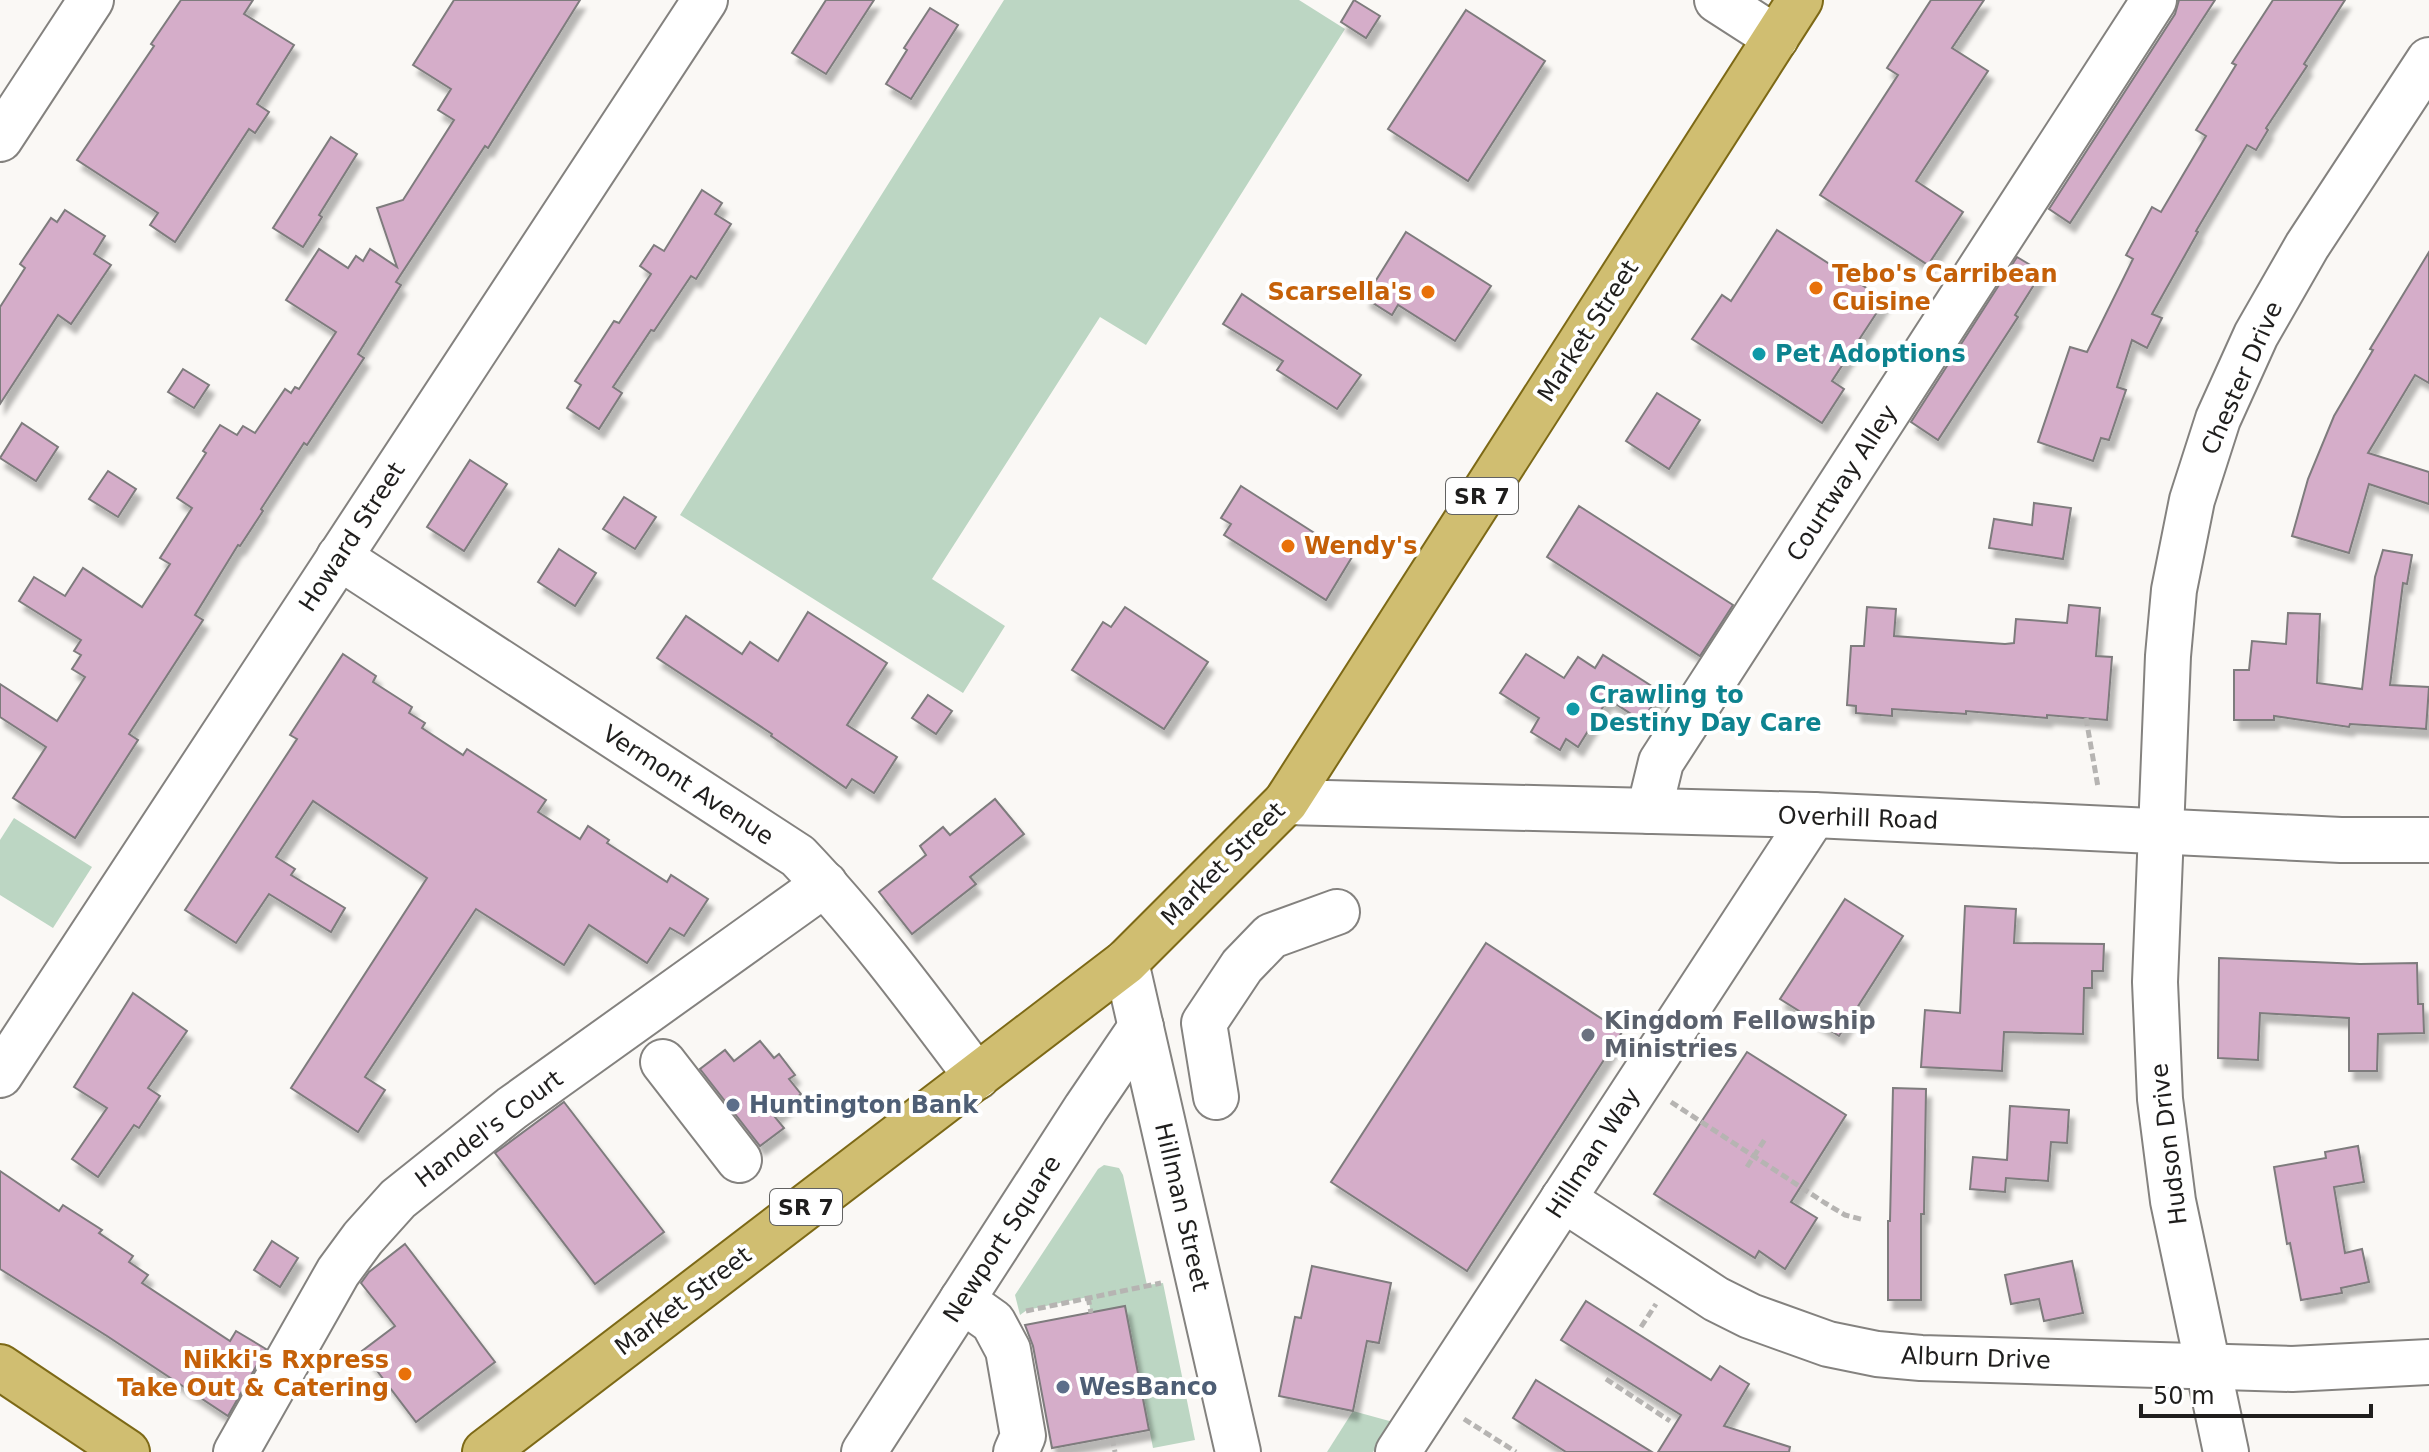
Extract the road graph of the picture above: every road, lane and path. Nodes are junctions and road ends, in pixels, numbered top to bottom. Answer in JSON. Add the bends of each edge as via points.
{"nodes":[{"id":1,"x":91,"y":0,"type":"edge"},
{"id":2,"x":705,"y":0,"type":"edge"},
{"id":3,"x":1717,"y":0,"type":"edge"},
{"id":4,"x":1800,"y":0,"type":"edge"},
{"id":5,"x":2154,"y":0,"type":"edge"},
{"id":6,"x":1776,"y":38,"type":"junction"},
{"id":7,"x":2429,"y":60,"type":"edge"},
{"id":8,"x":0,"y":139,"type":"edge"},
{"id":9,"x":339,"y":557,"type":"junction"},
{"id":10,"x":2086,"y":718,"type":"dead end"},
{"id":11,"x":2098,"y":787,"type":"dead end"},
{"id":12,"x":1286,"y":802,"type":"junction"},
{"id":13,"x":1649,"y":811,"type":"junction"},
{"id":14,"x":1814,"y":815,"type":"junction"},
{"id":15,"x":2161,"y":830,"type":"junction"},
{"id":16,"x":2429,"y":840,"type":"edge"},
{"id":17,"x":825,"y":884,"type":"junction"},
{"id":18,"x":1337,"y":912,"type":"dead end"},
{"id":19,"x":1126,"y":962,"type":"junction"},
{"id":20,"x":1141,"y":1027,"type":"junction"},
{"id":21,"x":663,"y":1062,"type":"dead end"},
{"id":22,"x":0,"y":1075,"type":"edge"},
{"id":23,"x":977,"y":1077,"type":"junction"},
{"id":24,"x":1640,"y":1082,"type":"junction"},
{"id":25,"x":1216,"y":1097,"type":"dead end"},
{"id":26,"x":1765,"y":1139,"type":"dead end"},
{"id":27,"x":1754,"y":1156,"type":"junction"},
{"id":28,"x":739,"y":1160,"type":"dead end"},
{"id":29,"x":1747,"y":1167,"type":"dead end"},
{"id":30,"x":1563,"y":1199,"type":"junction"},
{"id":31,"x":1864,"y":1220,"type":"dead end"},
{"id":32,"x":1197,"y":1276,"type":"junction"},
{"id":33,"x":1088,"y":1297,"type":"junction"},
{"id":34,"x":962,"y":1300,"type":"junction"},
{"id":35,"x":1091,"y":1313,"type":"dead end"},
{"id":36,"x":1000,"y":1332,"type":"junction"},
{"id":37,"x":2429,"y":1362,"type":"edge"},
{"id":38,"x":2206,"y":1365,"type":"junction"},
{"id":39,"x":0,"y":1367,"type":"edge"},
{"id":40,"x":1606,"y":1379,"type":"dead end"},
{"id":41,"x":1433,"y":1399,"type":"junction"},
{"id":42,"x":1670,"y":1421,"type":"dead end"},
{"id":43,"x":1112,"y":1438,"type":"dead end"},
{"id":44,"x":127,"y":1452,"type":"edge"},
{"id":45,"x":236,"y":1452,"type":"edge"},
{"id":46,"x":485,"y":1452,"type":"edge"},
{"id":47,"x":864,"y":1452,"type":"edge"},
{"id":48,"x":1016,"y":1452,"type":"edge"},
{"id":49,"x":1115,"y":1452,"type":"edge"},
{"id":50,"x":1238,"y":1452,"type":"edge"},
{"id":51,"x":1398,"y":1452,"type":"edge"},
{"id":52,"x":1516,"y":1452,"type":"edge"},
{"id":53,"x":2226,"y":1452,"type":"edge"}],
"edges":[{"from":1,"to":8,"type":"street"},
{"from":2,"to":9,"type":"street","name":"Howard Street"},
{"from":3,"to":6,"type":"street"},
{"from":4,"to":6,"type":"main road","name":"Market Street","number":"SR 7"},
{"from":5,"to":13,"type":"street","name":"Courtway Alley","via":[[1661,762]]},
{"from":6,"to":12,"type":"main road","name":"Market Street","number":"SR 7"},
{"from":7,"to":15,"type":"street","name":"Chester Drive","via":[[2307,246],[2256,335],[2218,419],[2191,503],[2174,590]]},
{"from":9,"to":17,"type":"street","name":"Vermont Avenue","via":[[798,856]]},
{"from":9,"to":22,"type":"street","name":"Howard Street"},
{"from":10,"to":11,"type":"path"},
{"from":12,"to":13,"type":"street","name":"Overhill Road"},
{"from":12,"to":19,"type":"main road","name":"Market Street","number":"SR 7"},
{"from":13,"to":14,"type":"street","name":"Overhill Road"},
{"from":14,"to":15,"type":"street","name":"Overhill Road"},
{"from":14,"to":24,"type":"street","name":"Hillman Way"},
{"from":15,"to":16,"type":"street","name":"Overhill Road"},
{"from":15,"to":38,"type":"street","name":"Hudson Drive","via":[[2155,982],[2160,1099],[2173,1201]]},
{"from":17,"to":23,"type":"street","name":"Vermont Avenue"},
{"from":17,"to":45,"type":"street","name":"Handel's Court","via":[[512,1108],[398,1199],[338,1272]]},
{"from":18,"to":25,"type":"street","via":[[1271,936],[1242,966],[1204,1023]]},
{"from":19,"to":20,"type":"street","name":"Hillman Street"},
{"from":19,"to":23,"type":"main road","name":"Market Street","number":"SR 7"},
{"from":20,"to":32,"type":"street","name":"Hillman Street"},
{"from":20,"to":34,"type":"street","name":"Newport Square"},
{"from":21,"to":28,"type":"street"},
{"from":23,"to":46,"type":"main road","name":"Market Street","number":"SR 7"},
{"from":24,"to":27,"type":"path"},
{"from":24,"to":30,"type":"street","name":"Hillman Way"},
{"from":26,"to":27,"type":"path"},
{"from":27,"to":29,"type":"path"},
{"from":27,"to":31,"type":"path","via":[[1845,1215]]},
{"from":30,"to":38,"type":"street","name":"Alburn Drive","via":[[1716,1299],[1828,1344],[1921,1358]]},
{"from":30,"to":41,"type":"street","name":"Hillman Way"},
{"from":32,"to":33,"type":"path"},
{"from":32,"to":50,"type":"street","name":"Hillman Street"},
{"from":33,"to":35,"type":"path"},
{"from":33,"to":36,"type":"path","via":[[1027,1310]]},
{"from":34,"to":36,"type":"street"},
{"from":34,"to":47,"type":"street","name":"Newport Square"},
{"from":36,"to":48,"type":"street","via":[[1012,1363],[1023,1436]]},
{"from":37,"to":38,"type":"street","name":"Alburn Drive","via":[[2292,1369]]},
{"from":38,"to":53,"type":"street","name":"Hudson Drive"},
{"from":39,"to":44,"type":"main road"},
{"from":40,"to":42,"type":"path"},
{"from":41,"to":51,"type":"street","name":"Hillman Way"},
{"from":41,"to":52,"type":"path"},
{"from":43,"to":49,"type":"path"}]}
